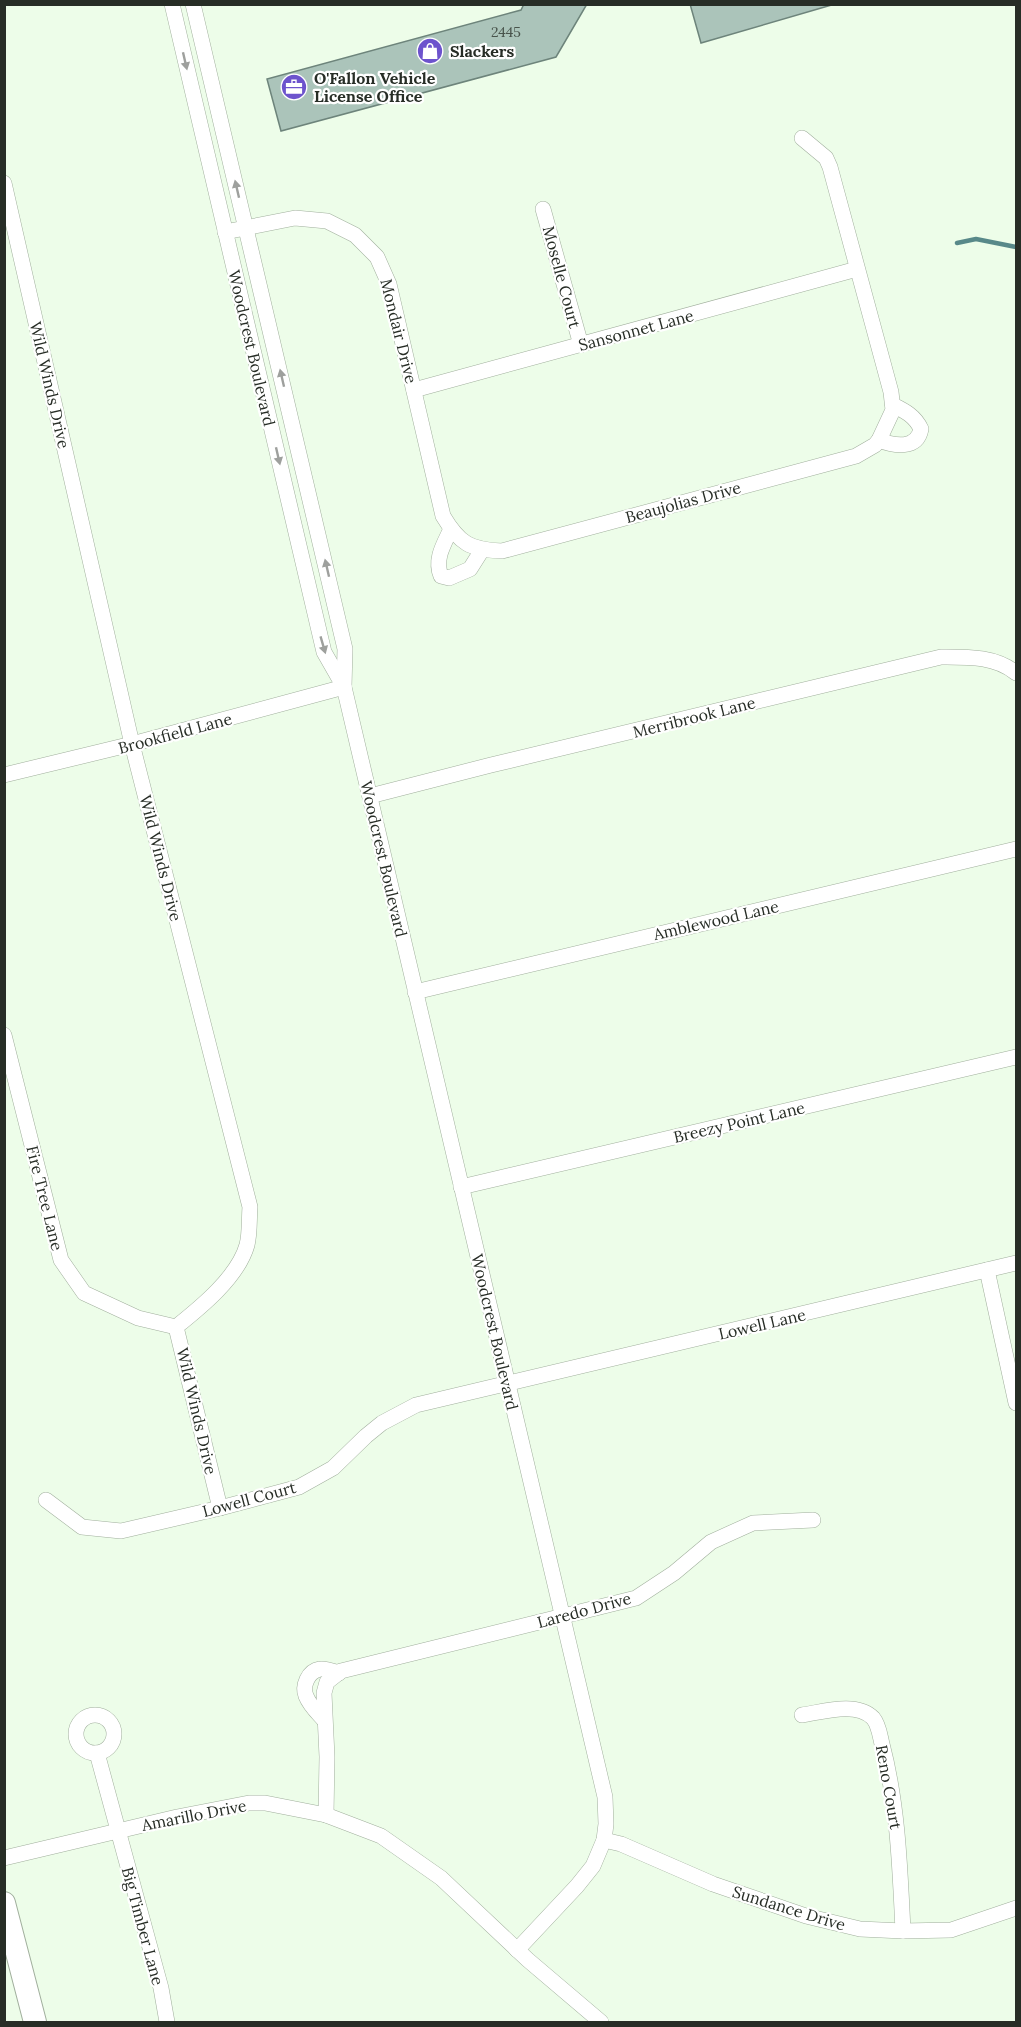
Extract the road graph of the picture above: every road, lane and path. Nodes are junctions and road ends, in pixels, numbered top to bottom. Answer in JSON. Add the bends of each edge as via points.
{"nodes":[{"id":1,"x":172,"y":4,"type":"edge"},
{"id":2,"x":193,"y":4,"type":"edge"},
{"id":3,"x":802,"y":138,"type":"dead end"},
{"id":4,"x":4,"y":183,"type":"edge"},
{"id":5,"x":543,"y":209,"type":"dead end"},
{"id":6,"x":246,"y":227,"type":"junction"},
{"id":7,"x":225,"y":232,"type":"junction"},
{"id":8,"x":857,"y":269,"type":"junction"},
{"id":9,"x":581,"y":345,"type":"junction"},
{"id":10,"x":414,"y":390,"type":"junction"},
{"id":11,"x":893,"y":405,"type":"junction"},
{"id":12,"x":879,"y":440,"type":"junction"},
{"id":13,"x":451,"y":529,"type":"junction"},
{"id":14,"x":482,"y":550,"type":"junction"},
{"id":15,"x":1017,"y":673,"type":"edge"},
{"id":16,"x":344,"y":687,"type":"junction"},
{"id":17,"x":132,"y":744,"type":"junction"},
{"id":18,"x":4,"y":775,"type":"edge"},
{"id":19,"x":370,"y":796,"type":"junction"},
{"id":20,"x":1017,"y":849,"type":"edge"},
{"id":21,"x":415,"y":992,"type":"junction"},
{"id":22,"x":4,"y":1035,"type":"edge"},
{"id":23,"x":1017,"y":1057,"type":"edge"},
{"id":24,"x":461,"y":1187,"type":"junction"},
{"id":25,"x":1017,"y":1263,"type":"edge"},
{"id":26,"x":987,"y":1270,"type":"junction"},
{"id":27,"x":176,"y":1327,"type":"junction"},
{"id":28,"x":507,"y":1384,"type":"junction"},
{"id":29,"x":1017,"y":1403,"type":"edge"},
{"id":30,"x":46,"y":1500,"type":"dead end"},
{"id":31,"x":220,"y":1508,"type":"junction"},
{"id":32,"x":813,"y":1520,"type":"dead end"},
{"id":33,"x":562,"y":1617,"type":"junction"},
{"id":34,"x":802,"y":1714,"type":"dead end"},
{"id":35,"x":97,"y":1753,"type":"dead end"},
{"id":36,"x":326,"y":1815,"type":"junction"},
{"id":37,"x":118,"y":1831,"type":"junction"},
{"id":38,"x":604,"y":1840,"type":"junction"},
{"id":39,"x":4,"y":1858,"type":"edge"},
{"id":40,"x":4,"y":1902,"type":"edge"},
{"id":41,"x":1017,"y":1908,"type":"edge"},
{"id":42,"x":903,"y":1931,"type":"junction"},
{"id":43,"x":517,"y":1950,"type":"junction"},
{"id":44,"x":35,"y":2022,"type":"edge"},
{"id":45,"x":167,"y":2022,"type":"edge"},
{"id":46,"x":601,"y":2022,"type":"edge"}],
"edges":[{"from":1,"to":7,"type":"street","name":"Woodcrest Boulevard","one_way":true},
{"from":6,"to":2,"type":"street","name":"Woodcrest Boulevard","one_way":true},
{"from":3,"to":8,"type":"street","via":[[826,158],[830,167]]},
{"from":4,"to":17,"type":"street","name":"Wild Winds Drive"},
{"from":5,"to":9,"type":"street","name":"Moselle Court"},
{"from":6,"to":7,"type":"street","name":"Mondair Drive"},
{"from":6,"to":10,"type":"street","name":"Mondair Drive","via":[[295,218],[327,221],[355,235],[377,257],[389,284]]},
{"from":16,"to":6,"type":"street","name":"Woodcrest Boulevard","one_way":true,"via":[[345,649]]},
{"from":7,"to":16,"type":"street","name":"Woodcrest Boulevard","one_way":true,"via":[[324,652]]},
{"from":8,"to":9,"type":"street","name":"Sansonnet Lane"},
{"from":8,"to":11,"type":"street"},
{"from":9,"to":10,"type":"street","name":"Sansonnet Lane"},
{"from":10,"to":13,"type":"street","name":"Mondair Drive","via":[[443,516]]},
{"from":11,"to":12,"type":"street"},
{"from":11,"to":12,"type":"street","via":[[915,418],[920,435],[906,445]]},
{"from":12,"to":14,"type":"street","name":"Beaujolias Drive","via":[[856,456],[502,550]]},
{"from":13,"to":14,"type":"street","name":"Mondair Drive","via":[[464,543]]},
{"from":13,"to":14,"type":"street","via":[[440,553],[441,576],[449,578],[470,569]]},
{"from":15,"to":19,"type":"street","name":"Merribrook Lane","via":[[975,657],[941,657]]},
{"from":16,"to":17,"type":"street","name":"Brookfield Lane"},
{"from":16,"to":19,"type":"street","name":"Woodcrest Boulevard"},
{"from":17,"to":18,"type":"street","name":"Brookfield Lane"},
{"from":17,"to":27,"type":"street","name":"Wild Winds Drive","via":[[250,1207],[247,1245],[236,1267],[204,1305]]},
{"from":19,"to":21,"type":"street","name":"Woodcrest Boulevard"},
{"from":20,"to":21,"type":"street","name":"Amblewood Lane"},
{"from":21,"to":24,"type":"street","name":"Woodcrest Boulevard"},
{"from":22,"to":27,"type":"street","name":"Fire Tree Lane","via":[[61,1260],[84,1293],[138,1318]]},
{"from":23,"to":24,"type":"street","name":"Breezy Point Lane"},
{"from":24,"to":28,"type":"street","name":"Woodcrest Boulevard"},
{"from":25,"to":26,"type":"street","name":"Lowell Lane"},
{"from":26,"to":28,"type":"street","name":"Lowell Lane"},
{"from":26,"to":29,"type":"street"},
{"from":27,"to":31,"type":"street","name":"Wild Winds Drive"},
{"from":28,"to":31,"type":"street","name":"Lowell Court","via":[[416,1405],[382,1423],[333,1468],[298,1487]]},
{"from":28,"to":33,"type":"street","name":"Woodcrest Boulevard"},
{"from":30,"to":31,"type":"street","name":"Lowell Court","via":[[82,1527],[121,1531]]},
{"from":32,"to":33,"type":"street","name":"Laredo Drive","via":[[753,1523],[711,1542],[636,1598]]},
{"from":33,"to":36,"type":"street","name":"Laredo Drive","via":[[339,1673],[327,1682]]},
{"from":33,"to":38,"type":"street","name":"Woodcrest Boulevard","via":[[604,1797]]},
{"from":34,"to":42,"type":"street","name":"Reno Court","via":[[856,1708],[874,1719],[887,1762],[900,1854]]},
{"from":35,"to":37,"type":"street","name":"Big Timber Lane"},
{"from":36,"to":37,"type":"street","name":"Amarillo Drive","via":[[249,1803]]},
{"from":36,"to":43,"type":"street","name":"Amarillo Drive","via":[[381,1836],[432,1872]]},
{"from":37,"to":39,"type":"street","name":"Amarillo Drive"},
{"from":37,"to":45,"type":"street","name":"Big Timber Lane"},
{"from":38,"to":42,"type":"street","name":"Sundance Drive","via":[[806,1916],[860,1929]]},
{"from":38,"to":43,"type":"street","name":"Woodcrest Boulevard","via":[[577,1886]]},
{"from":40,"to":44,"type":"main road"},
{"from":41,"to":42,"type":"street","name":"Sundance Drive","via":[[951,1930]]},
{"from":43,"to":46,"type":"street","name":"Amarillo Drive"}]}
